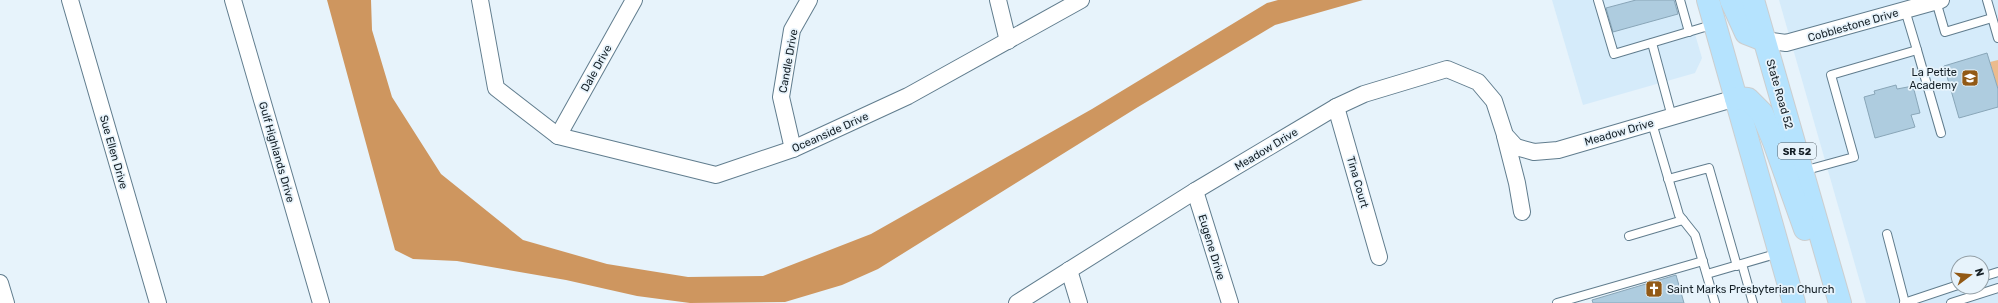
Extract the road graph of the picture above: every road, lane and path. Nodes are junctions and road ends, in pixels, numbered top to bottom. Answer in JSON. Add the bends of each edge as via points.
{"nodes":[{"id":1,"x":70,"y":0,"type":"edge"},
{"id":2,"x":233,"y":0,"type":"edge"},
{"id":3,"x":480,"y":0,"type":"edge"},
{"id":4,"x":634,"y":0,"type":"edge"},
{"id":5,"x":809,"y":0,"type":"edge"},
{"id":6,"x":998,"y":0,"type":"edge"},
{"id":7,"x":1081,"y":0,"type":"edge"},
{"id":8,"x":1598,"y":0,"type":"edge"},
{"id":9,"x":1680,"y":0,"type":"edge"},
{"id":10,"x":1708,"y":0,"type":"edge"},
{"id":11,"x":1731,"y":0,"type":"edge"},
{"id":12,"x":1753,"y":0,"type":"edge"},
{"id":13,"x":1987,"y":0,"type":"edge"},
{"id":14,"x":1938,"y":1,"type":"edge"},
{"id":15,"x":1905,"y":10,"type":"junction"},
{"id":16,"x":1992,"y":18,"type":"junction"},
{"id":17,"x":1715,"y":24,"type":"junction"},
{"id":18,"x":1689,"y":32,"type":"junction"},
{"id":19,"x":1998,"y":38,"type":"edge"},
{"id":20,"x":1764,"y":40,"type":"junction"},
{"id":21,"x":1008,"y":42,"type":"junction"},
{"id":22,"x":1652,"y":43,"type":"junction"},
{"id":23,"x":1917,"y":50,"type":"junction"},
{"id":24,"x":1736,"y":98,"type":"junction"},
{"id":25,"x":1336,"y":107,"type":"junction"},
{"id":26,"x":1672,"y":117,"type":"junction"},
{"id":27,"x":1652,"y":122,"type":"junction"},
{"id":28,"x":1941,"y":133,"type":"dead end"},
{"id":29,"x":1505,"y":135,"type":"junction"},
{"id":30,"x":558,"y":136,"type":"junction"},
{"id":31,"x":793,"y":149,"type":"junction"},
{"id":32,"x":1802,"y":172,"type":"junction"},
{"id":33,"x":1668,"y":179,"type":"junction"},
{"id":34,"x":1195,"y":191,"type":"junction"},
{"id":35,"x":1522,"y":212,"type":"dead end"},
{"id":36,"x":1683,"y":220,"type":"junction"},
{"id":37,"x":1887,"y":234,"type":"dead end"},
{"id":38,"x":1629,"y":236,"type":"dead end"},
{"id":39,"x":1780,"y":253,"type":"junction"},
{"id":40,"x":1380,"y":257,"type":"dead end"},
{"id":41,"x":1703,"y":261,"type":"junction"},
{"id":42,"x":1740,"y":265,"type":"junction"},
{"id":43,"x":1069,"y":270,"type":"junction"},
{"id":44,"x":1707,"y":274,"type":"junction"},
{"id":45,"x":0,"y":283,"type":"edge"},
{"id":46,"x":1950,"y":288,"type":"edge"},
{"id":47,"x":1998,"y":288,"type":"edge"},
{"id":48,"x":1840,"y":301,"type":"edge"},
{"id":49,"x":6,"y":303,"type":"edge"},
{"id":50,"x":158,"y":303,"type":"edge"},
{"id":51,"x":321,"y":303,"type":"edge"},
{"id":52,"x":1016,"y":303,"type":"edge"},
{"id":53,"x":1079,"y":303,"type":"edge"},
{"id":54,"x":1230,"y":303,"type":"edge"},
{"id":55,"x":1557,"y":303,"type":"edge"},
{"id":56,"x":1715,"y":303,"type":"edge"},
{"id":57,"x":1753,"y":303,"type":"edge"},
{"id":58,"x":1794,"y":303,"type":"edge"},
{"id":59,"x":1904,"y":303,"type":"edge"},
{"id":60,"x":1951,"y":303,"type":"edge"}],
"edges":[{"from":1,"to":50,"type":"street","name":"Sue Ellen Drive"},
{"from":2,"to":51,"type":"street","name":"Gulf Highlands Drive"},
{"from":3,"to":30,"type":"street","via":[[496,88]]},
{"from":4,"to":30,"type":"street","name":"Dale Drive"},
{"from":5,"to":31,"type":"street","name":"Candle Drive","via":[[792,30],[781,97]]},
{"from":6,"to":21,"type":"street"},
{"from":7,"to":21,"type":"street","name":"Oceanside Drive"},
{"from":8,"to":22,"type":"lane","via":[[1614,54]]},
{"from":9,"to":18,"type":"lane"},
{"from":10,"to":17,"type":"main road"},
{"from":11,"to":20,"type":"main road","via":[[1746,33]]},
{"from":12,"to":20,"type":"main road","name":"State Road 52","number":"SR 52"},
{"from":13,"to":16,"type":"lane"},
{"from":14,"to":15,"type":"street","name":"Cobblestone Drive"},
{"from":14,"to":16,"type":"lane","via":[[1945,32]]},
{"from":15,"to":20,"type":"street","name":"Cobblestone Drive","via":[[1786,44]]},
{"from":15,"to":23,"type":"lane"},
{"from":16,"to":19,"type":"lane"},
{"from":17,"to":18,"type":"lane"},
{"from":17,"to":24,"type":"main road"},
{"from":18,"to":22,"type":"lane"},
{"from":20,"to":32,"type":"main road","name":"State Road 52","number":"SR 52"},
{"from":21,"to":31,"type":"street","name":"Oceanside Drive","via":[[908,96]]},
{"from":22,"to":26,"type":"lane"},
{"from":23,"to":28,"type":"lane"},
{"from":23,"to":32,"type":"lane","via":[[1831,75],[1854,157]]},
{"from":24,"to":26,"type":"street","name":"Meadow Drive"},
{"from":24,"to":39,"type":"main road"},
{"from":24,"to":48,"type":"main road","via":[[1748,99],[1762,113],[1817,264]]},
{"from":25,"to":29,"type":"street","name":"Meadow Drive","via":[[1364,94],[1447,69],[1478,82],[1494,101]]},
{"from":25,"to":34,"type":"street","name":"Meadow Drive"},
{"from":25,"to":40,"type":"street","name":"Tina Court"},
{"from":26,"to":27,"type":"street","name":"Meadow Drive"},
{"from":27,"to":29,"type":"street","name":"Meadow Drive","via":[[1558,150],[1534,152],[1516,147]]},
{"from":27,"to":33,"type":"lane"},
{"from":29,"to":35,"type":"street","name":"Meadow Drive"},
{"from":30,"to":31,"type":"street","name":"Oceanside Drive","via":[[716,175]]},
{"from":32,"to":48,"type":"main road","name":"State Road 52","number":"SR 52"},
{"from":33,"to":36,"type":"lane","via":[[1679,215]]},
{"from":33,"to":42,"type":"lane","via":[[1709,168]]},
{"from":34,"to":43,"type":"street","name":"Meadow Drive"},
{"from":34,"to":54,"type":"street","name":"Eugene Drive"},
{"from":36,"to":38,"type":"lane"},
{"from":36,"to":41,"type":"lane","via":[[1695,235]]},
{"from":37,"to":59,"type":"lane"},
{"from":39,"to":42,"type":"lane"},
{"from":39,"to":58,"type":"main road"},
{"from":41,"to":44,"type":"lane"},
{"from":41,"to":55,"type":"lane"},
{"from":42,"to":44,"type":"lane"},
{"from":42,"to":57,"type":"lane"},
{"from":43,"to":52,"type":"street","name":"Meadow Drive"},
{"from":43,"to":53,"type":"street"},
{"from":44,"to":56,"type":"lane"},
{"from":45,"to":49,"type":"street"},
{"from":46,"to":59,"type":"lane"},
{"from":47,"to":60,"type":"lane"}]}
